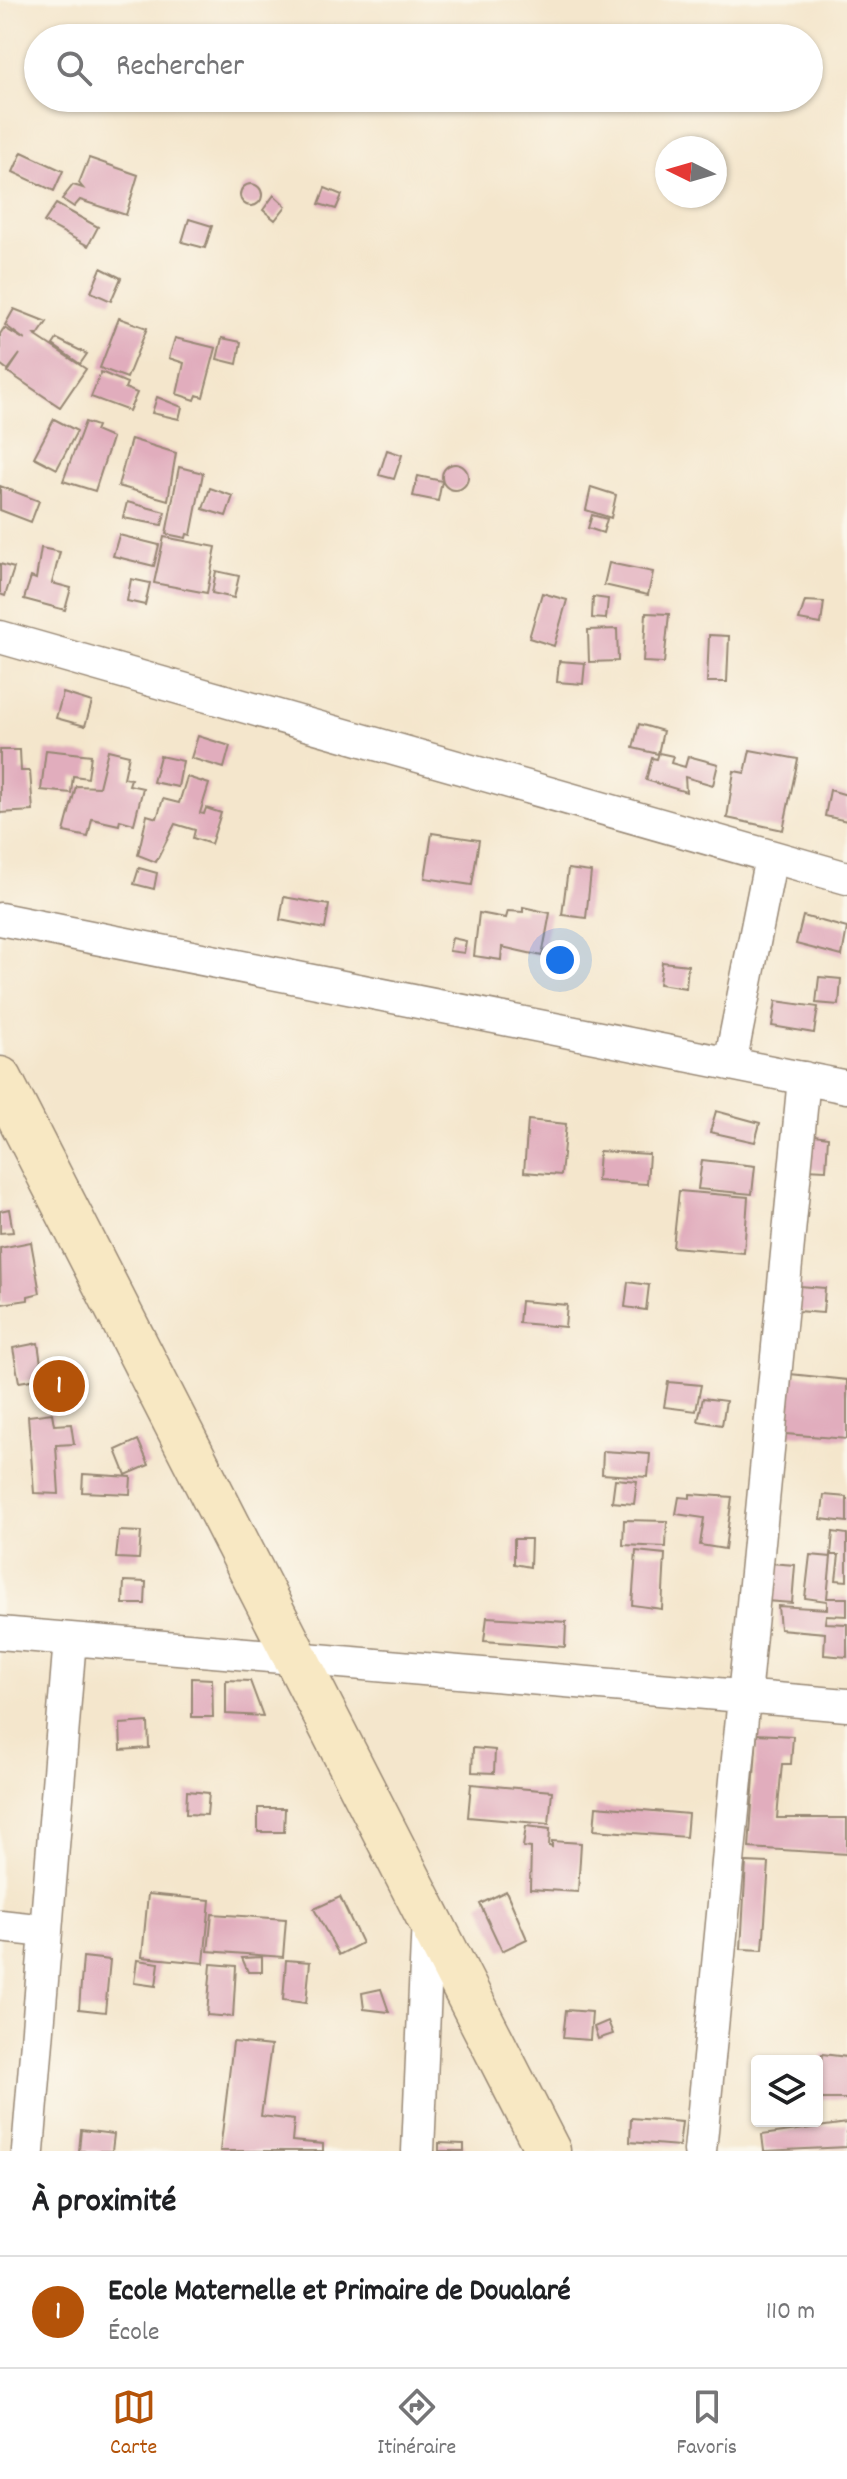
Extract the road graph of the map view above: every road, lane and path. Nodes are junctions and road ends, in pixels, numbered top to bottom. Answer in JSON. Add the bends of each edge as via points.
{"nodes":[{"id":1,"x":0,"y":637,"type":"edge"},
{"id":2,"x":771,"y":857,"type":"junction"},
{"id":3,"x":847,"y":878,"type":"edge"},
{"id":4,"x":0,"y":919,"type":"edge"},
{"id":5,"x":730,"y":1064,"type":"junction"},
{"id":6,"x":804,"y":1078,"type":"junction"},
{"id":7,"x":0,"y":1079,"type":"edge"},
{"id":8,"x":847,"y":1087,"type":"edge"},
{"id":9,"x":0,"y":1633,"type":"edge"},
{"id":10,"x":70,"y":1639,"type":"junction"},
{"id":11,"x":297,"y":1660,"type":"junction"},
{"id":12,"x":745,"y":1696,"type":"junction"},
{"id":13,"x":847,"y":1705,"type":"edge"},
{"id":14,"x":428,"y":1916,"type":"junction"},
{"id":15,"x":0,"y":1926,"type":"edge"},
{"id":16,"x":46,"y":1931,"type":"junction"},
{"id":17,"x":28,"y":2151,"type":"edge"},
{"id":18,"x":418,"y":2151,"type":"edge"},
{"id":19,"x":548,"y":2151,"type":"edge"},
{"id":20,"x":700,"y":2151,"type":"edge"}],
"edges":[{"from":1,"to":2,"type":"street"},
{"from":2,"to":3,"type":"street"},
{"from":2,"to":5,"type":"street"},
{"from":4,"to":5,"type":"street"},
{"from":5,"to":6,"type":"street"},
{"from":6,"to":8,"type":"street"},
{"from":6,"to":12,"type":"street"},
{"from":7,"to":11,"type":"street"},
{"from":9,"to":10,"type":"street"},
{"from":10,"to":11,"type":"street"},
{"from":10,"to":16,"type":"street"},
{"from":11,"to":12,"type":"street"},
{"from":11,"to":14,"type":"street"},
{"from":12,"to":13,"type":"street"},
{"from":12,"to":20,"type":"street"},
{"from":14,"to":18,"type":"street"},
{"from":14,"to":19,"type":"street"},
{"from":15,"to":16,"type":"street"},
{"from":16,"to":17,"type":"street"}]}
